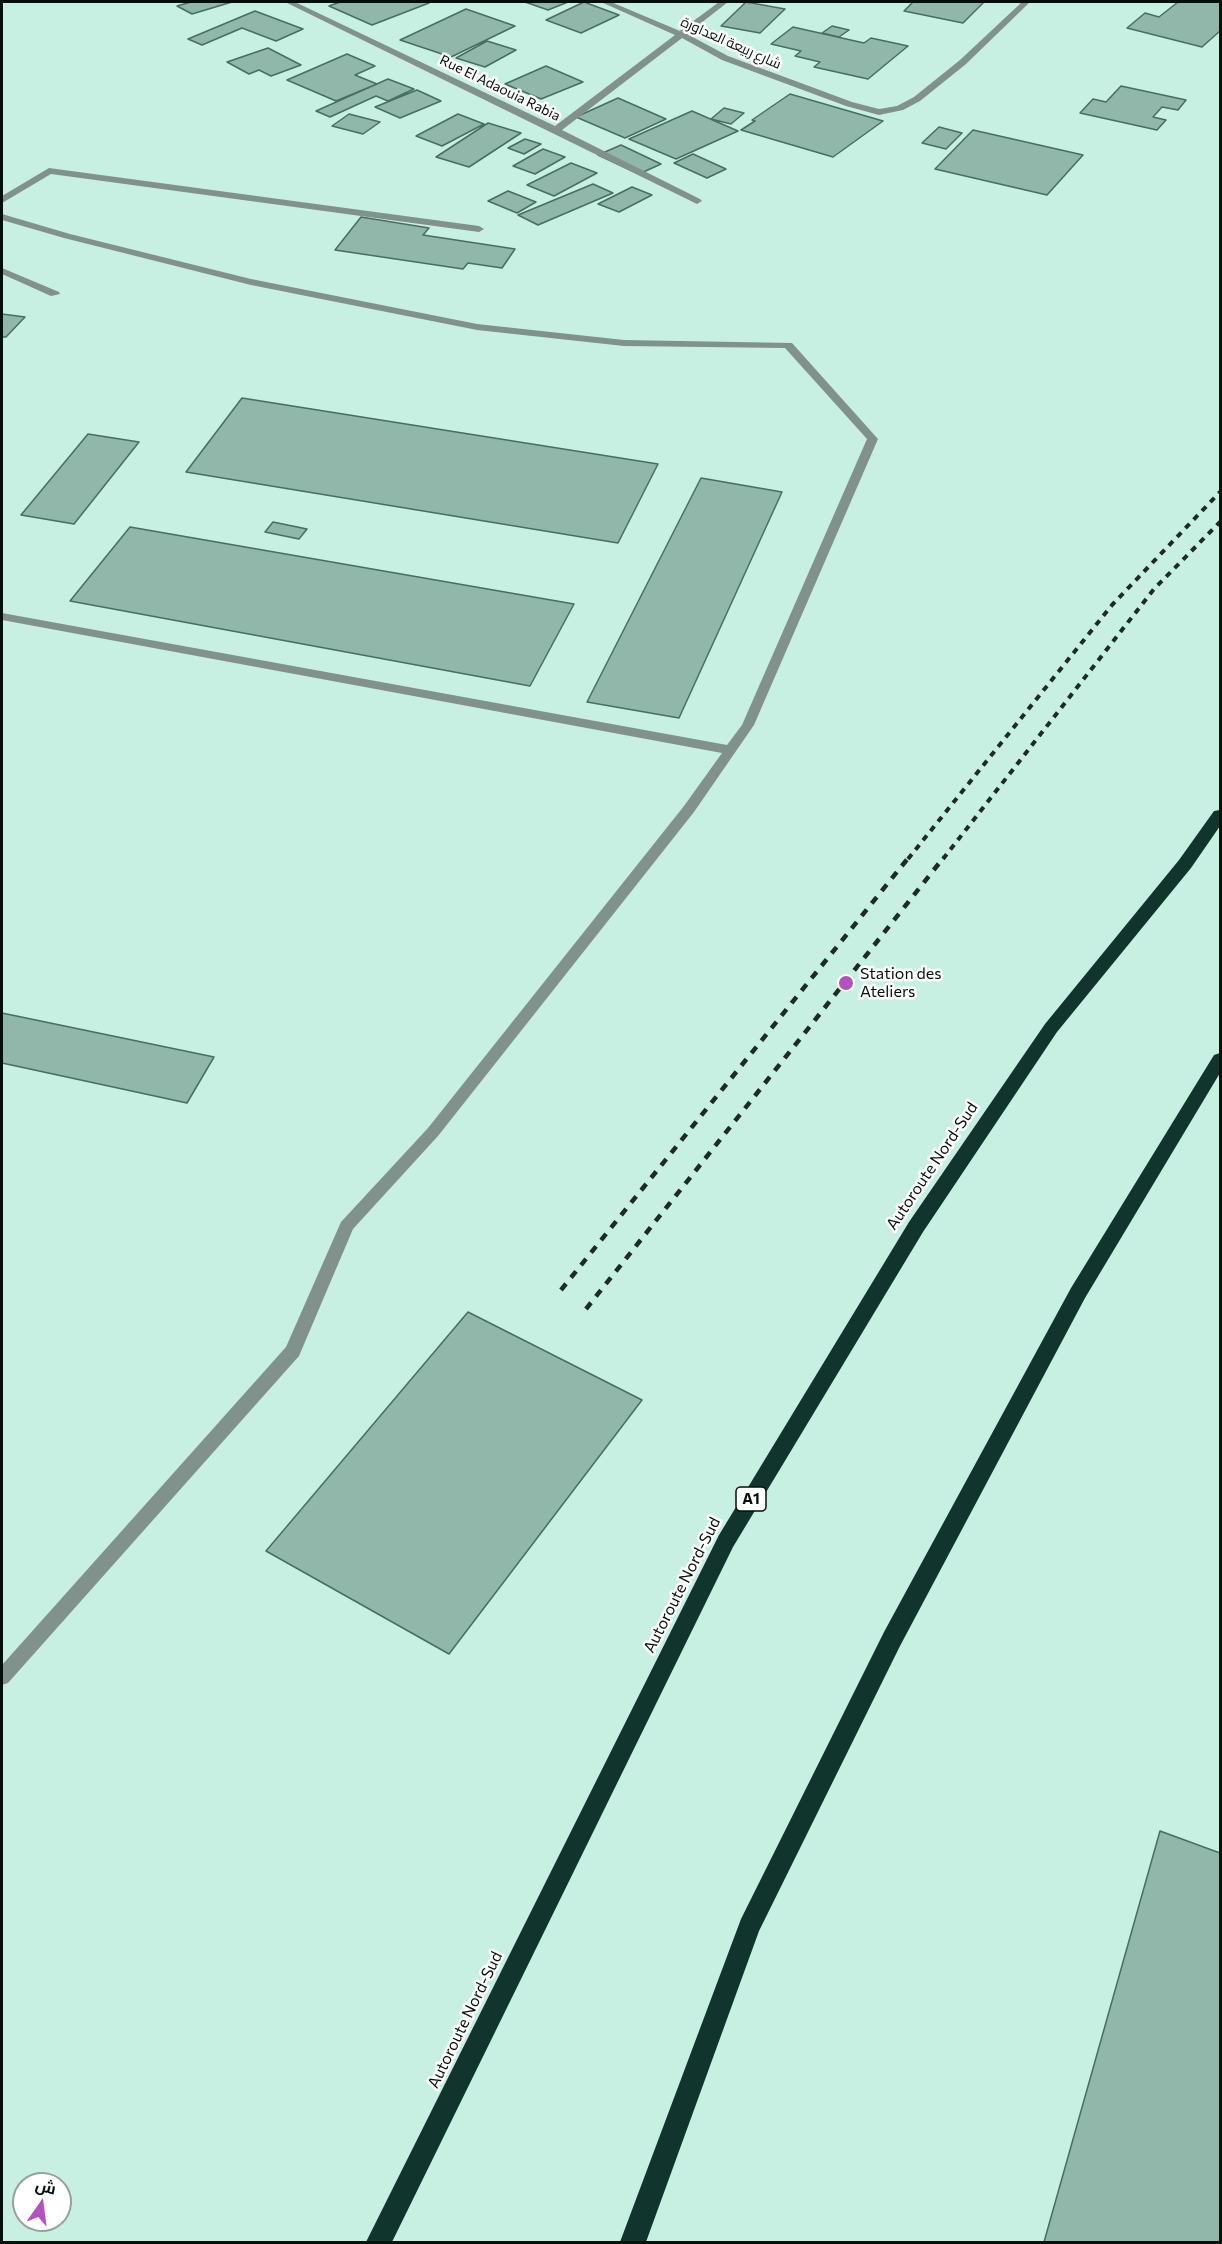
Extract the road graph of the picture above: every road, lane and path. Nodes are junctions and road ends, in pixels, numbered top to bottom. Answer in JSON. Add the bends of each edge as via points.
{"nodes":[{"id":1,"x":290,"y":2,"type":"edge"},
{"id":2,"x":605,"y":2,"type":"edge"},
{"id":3,"x":724,"y":2,"type":"edge"},
{"id":4,"x":1026,"y":2,"type":"edge"},
{"id":5,"x":682,"y":35,"type":"junction"},
{"id":6,"x":556,"y":130,"type":"junction"},
{"id":7,"x":2,"y":200,"type":"edge"},
{"id":8,"x":697,"y":201,"type":"dead end"},
{"id":9,"x":2,"y":217,"type":"edge"},
{"id":10,"x":479,"y":229,"type":"dead end"},
{"id":11,"x":2,"y":271,"type":"edge"},
{"id":12,"x":55,"y":294,"type":"dead end"},
{"id":13,"x":2,"y":616,"type":"edge"},
{"id":14,"x":730,"y":750,"type":"junction"},
{"id":15,"x":1221,"y":815,"type":"edge"},
{"id":16,"x":1221,"y":1059,"type":"edge"},
{"id":17,"x":2,"y":1677,"type":"edge"},
{"id":18,"x":379,"y":2242,"type":"edge"},
{"id":19,"x":633,"y":2242,"type":"edge"}],
"edges":[{"from":1,"to":6,"type":"street","name":"Rue El Adaouia Rabia"},
{"from":2,"to":5,"type":"street","name":"شارع ربيعة العداورة"},
{"from":3,"to":5,"type":"street"},
{"from":4,"to":5,"type":"street","name":"شارع ربيعة العداورة","via":[[917,99],[900,108],[879,112],[725,58]]},
{"from":5,"to":6,"type":"street"},
{"from":6,"to":8,"type":"street","name":"Rue El Adaouia Rabia"},
{"from":7,"to":10,"type":"street","via":[[49,171]]},
{"from":9,"to":14,"type":"street","via":[[251,282],[477,327],[624,343],[788,345],[873,439],[748,725]]},
{"from":11,"to":12,"type":"street"},
{"from":13,"to":14,"type":"street"},
{"from":14,"to":17,"type":"street","via":[[689,809],[433,1132],[346,1226],[293,1351]]},
{"from":15,"to":18,"type":"highway","name":"Autoroute Nord-Sud","number":"A1","via":[[1051,1028],[916,1227],[726,1541]]},
{"from":16,"to":19,"type":"highway","via":[[1078,1293],[892,1639],[749,1927]]}]}
